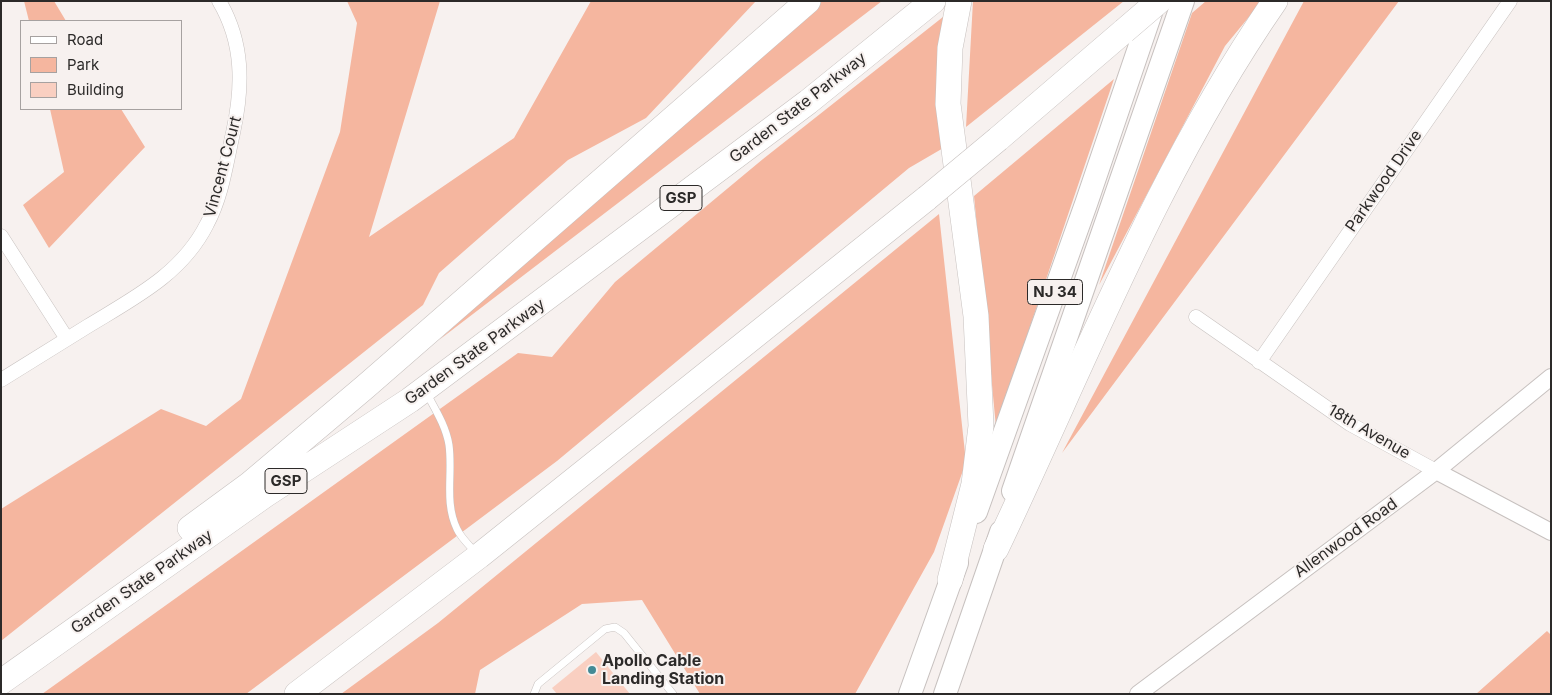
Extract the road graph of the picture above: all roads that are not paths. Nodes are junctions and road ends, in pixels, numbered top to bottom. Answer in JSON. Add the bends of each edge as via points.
{"nodes":[{"id":1,"x":219,"y":1,"type":"edge"},
{"id":2,"x":808,"y":1,"type":"edge"},
{"id":3,"x":933,"y":1,"type":"edge"},
{"id":4,"x":959,"y":1,"type":"edge"},
{"id":5,"x":1157,"y":1,"type":"edge"},
{"id":6,"x":1183,"y":1,"type":"edge"},
{"id":7,"x":1275,"y":1,"type":"edge"},
{"id":8,"x":1510,"y":1,"type":"edge"},
{"id":9,"x":1,"y":236,"type":"edge"},
{"id":10,"x":1196,"y":317,"type":"dead end"},
{"id":11,"x":67,"y":339,"type":"junction"},
{"id":12,"x":1259,"y":362,"type":"junction"},
{"id":13,"x":1551,"y":377,"type":"edge"},
{"id":14,"x":1,"y":380,"type":"edge"},
{"id":15,"x":425,"y":390,"type":"junction"},
{"id":16,"x":1436,"y":471,"type":"junction"},
{"id":17,"x":1551,"y":532,"type":"edge"},
{"id":18,"x":996,"y":549,"type":"junction"},
{"id":19,"x":479,"y":556,"type":"junction"},
{"id":20,"x":149,"y":577,"type":"junction"},
{"id":21,"x":950,"y":580,"type":"junction"},
{"id":22,"x":1,"y":682,"type":"edge"},
{"id":23,"x":950,"y":686,"type":"edge"},
{"id":24,"x":297,"y":694,"type":"edge"},
{"id":25,"x":534,"y":694,"type":"edge"},
{"id":26,"x":673,"y":694,"type":"edge"},
{"id":27,"x":910,"y":694,"type":"edge"},
{"id":28,"x":1138,"y":694,"type":"edge"}],
"edges":[{"from":1,"to":11,"type":"street","name":"Vincent Court","via":[[233,32],[241,78],[240,103],[215,208],[192,250],[169,274]]},
{"from":2,"to":20,"type":"highway","via":[[365,387],[250,484],[169,543]]},
{"from":3,"to":15,"type":"highway","name":"Garden State Parkway","number":"GSP","via":[[808,102]]},
{"from":4,"to":21,"type":"highway","via":[[950,48],[948,104],[976,316],[981,426],[974,484]]},
{"from":5,"to":19,"type":"highway","bridge":true,"via":[[927,198]]},
{"from":5,"to":21,"type":"highway","number":"NJ 34","via":[[1002,444]]},
{"from":6,"to":18,"type":"highway","number":"NJ 34","via":[[1021,467]]},
{"from":7,"to":18,"type":"highway","via":[[1230,70],[1183,153],[1095,333]]},
{"from":8,"to":12,"type":"street","name":"Parkwood Drive"},
{"from":9,"to":11,"type":"street"},
{"from":10,"to":12,"type":"street","name":"18th Avenue"},
{"from":11,"to":14,"type":"street","name":"Vincent Court"},
{"from":12,"to":16,"type":"street","name":"18th Avenue","via":[[1350,424]]},
{"from":13,"to":16,"type":"street","name":"Allenwood Road"},
{"from":15,"to":19,"type":"lane","via":[[444,427],[449,446],[449,505],[452,515],[458,531]]},
{"from":15,"to":20,"type":"highway","name":"Garden State Parkway","number":"GSP"},
{"from":16,"to":17,"type":"street","name":"18th Avenue"},
{"from":16,"to":28,"type":"street","name":"Allenwood Road"},
{"from":18,"to":23,"type":"highway"},
{"from":19,"to":24,"type":"highway"},
{"from":20,"to":22,"type":"highway","name":"Garden State Parkway","number":"GSP"},
{"from":21,"to":27,"type":"highway","number":"NJ 34"},
{"from":25,"to":26,"type":"lane","via":[[538,684],[605,629],[615,627],[624,633]]}]}
